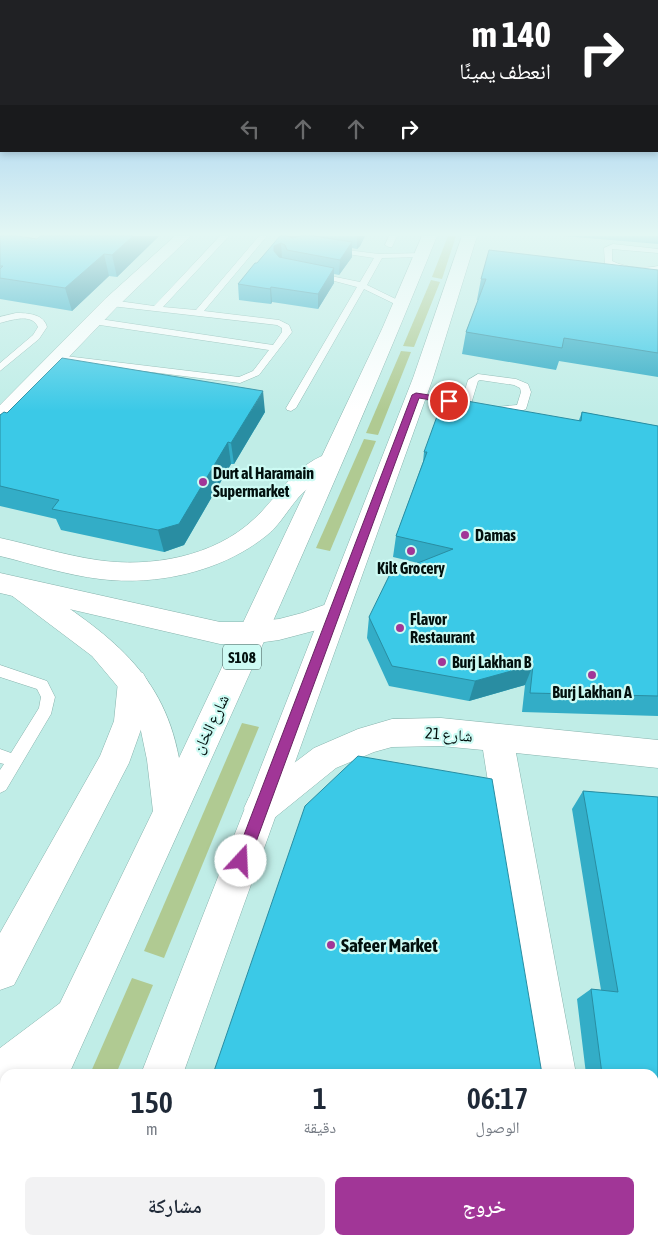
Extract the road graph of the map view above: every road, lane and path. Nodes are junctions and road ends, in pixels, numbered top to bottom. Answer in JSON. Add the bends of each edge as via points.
{"nodes":[{"id":1,"x":121,"y":294,"type":"edge"},
{"id":2,"x":170,"y":294,"type":"edge"},
{"id":3,"x":214,"y":294,"type":"edge"},
{"id":4,"x":355,"y":294,"type":"edge"},
{"id":5,"x":384,"y":294,"type":"edge"},
{"id":6,"x":406,"y":294,"type":"edge"},
{"id":7,"x":450,"y":294,"type":"edge"},
{"id":8,"x":111,"y":303,"type":"junction"},
{"id":9,"x":402,"y":304,"type":"junction"},
{"id":10,"x":157,"y":308,"type":"junction"},
{"id":11,"x":198,"y":313,"type":"junction"},
{"id":12,"x":0,"y":320,"type":"edge"},
{"id":13,"x":93,"y":321,"type":"junction"},
{"id":14,"x":275,"y":348,"type":"junction"},
{"id":15,"x":57,"y":358,"type":"junction"},
{"id":16,"x":0,"y":368,"type":"edge"},
{"id":17,"x":416,"y":395,"type":"junction"},
{"id":18,"x":7,"y":402,"type":"edge"},
{"id":19,"x":470,"y":404,"type":"joint"},
{"id":20,"x":290,"y":408,"type":"dead end"},
{"id":21,"x":490,"y":408,"type":"edge"},
{"id":22,"x":0,"y":417,"type":"edge"},
{"id":23,"x":331,"y":460,"type":"junction"},
{"id":24,"x":0,"y":547,"type":"edge"},
{"id":25,"x":10,"y":586,"type":"edge"},
{"id":26,"x":335,"y":611,"type":"junction"},
{"id":27,"x":253,"y":634,"type":"junction"},
{"id":28,"x":0,"y":671,"type":"edge"},
{"id":29,"x":133,"y":682,"type":"junction"},
{"id":30,"x":497,"y":738,"type":"junction"},
{"id":31,"x":658,"y":754,"type":"edge"},
{"id":32,"x":7,"y":759,"type":"edge"},
{"id":33,"x":0,"y":785,"type":"edge"},
{"id":34,"x":261,"y":808,"type":"junction"},
{"id":35,"x":169,"y":810,"type":"junction"},
{"id":36,"x":0,"y":971,"type":"edge"},
{"id":37,"x":74,"y":1016,"type":"junction"},
{"id":38,"x":8,"y":1069,"type":"edge"},
{"id":39,"x":49,"y":1069,"type":"edge"},
{"id":40,"x":164,"y":1069,"type":"edge"},
{"id":41,"x":554,"y":1069,"type":"edge"}],
"edges":[{"from":1,"to":8,"type":"main road"},
{"from":2,"to":10,"type":"lane"},
{"from":3,"to":11,"type":"lane"},
{"from":4,"to":20,"type":"lane"},
{"from":5,"to":9,"type":"lane"},
{"from":6,"to":9,"type":"main road","name":"شارع الخان","number":"S108"},
{"from":7,"to":17,"type":"main road"},
{"from":8,"to":10,"type":"lane"},
{"from":8,"to":13,"type":"main road"},
{"from":9,"to":23,"type":"main road","name":"شارع الخان","number":"S108"},
{"from":10,"to":11,"type":"lane"},
{"from":11,"to":14,"type":"lane","via":[[283,325],[288,332]]},
{"from":12,"to":16,"type":"lane","via":[[31,316],[43,327]]},
{"from":13,"to":14,"type":"lane"},
{"from":13,"to":15,"type":"main road"},
{"from":14,"to":15,"type":"lane","via":[[256,373],[233,380]]},
{"from":15,"to":18,"type":"main road"},
{"from":17,"to":19,"type":"lane"},
{"from":17,"to":26,"type":"main road"},
{"from":18,"to":22,"type":"main road"},
{"from":19,"to":21,"type":"lane","via":[[473,380],[478,377],[524,386],[526,392],[520,409]]},
{"from":23,"to":24,"type":"main road","via":[[294,488],[256,531],[227,549],[192,562],[152,570],[112,571]]},
{"from":23,"to":27,"type":"main road","name":"شارع الخان","number":"S108"},
{"from":25,"to":27,"type":"main road","via":[[204,630]]},
{"from":25,"to":29,"type":"main road","via":[[99,644]]},
{"from":26,"to":27,"type":"main road","via":[[305,624]]},
{"from":26,"to":34,"type":"main road"},
{"from":27,"to":35,"type":"main road","name":"شارع الخان","number":"S108"},
{"from":28,"to":32,"type":"lane","via":[[42,685],[48,696],[46,709]]},
{"from":29,"to":35,"type":"main road","via":[[156,728],[163,755]]},
{"from":29,"to":36,"type":"main road","via":[[129,721],[115,758]]},
{"from":30,"to":31,"type":"main road","name":"شارع 21"},
{"from":30,"to":34,"type":"main road","name":"شارع 21","via":[[417,731],[369,739],[325,758]]},
{"from":30,"to":41,"type":"main road"},
{"from":32,"to":33,"type":"lane"},
{"from":34,"to":40,"type":"main road"},
{"from":35,"to":37,"type":"main road","name":"شارع الخان","number":"S108"},
{"from":37,"to":38,"type":"main road"},
{"from":37,"to":39,"type":"main road","name":"شارع الخان","number":"S108"}]}
